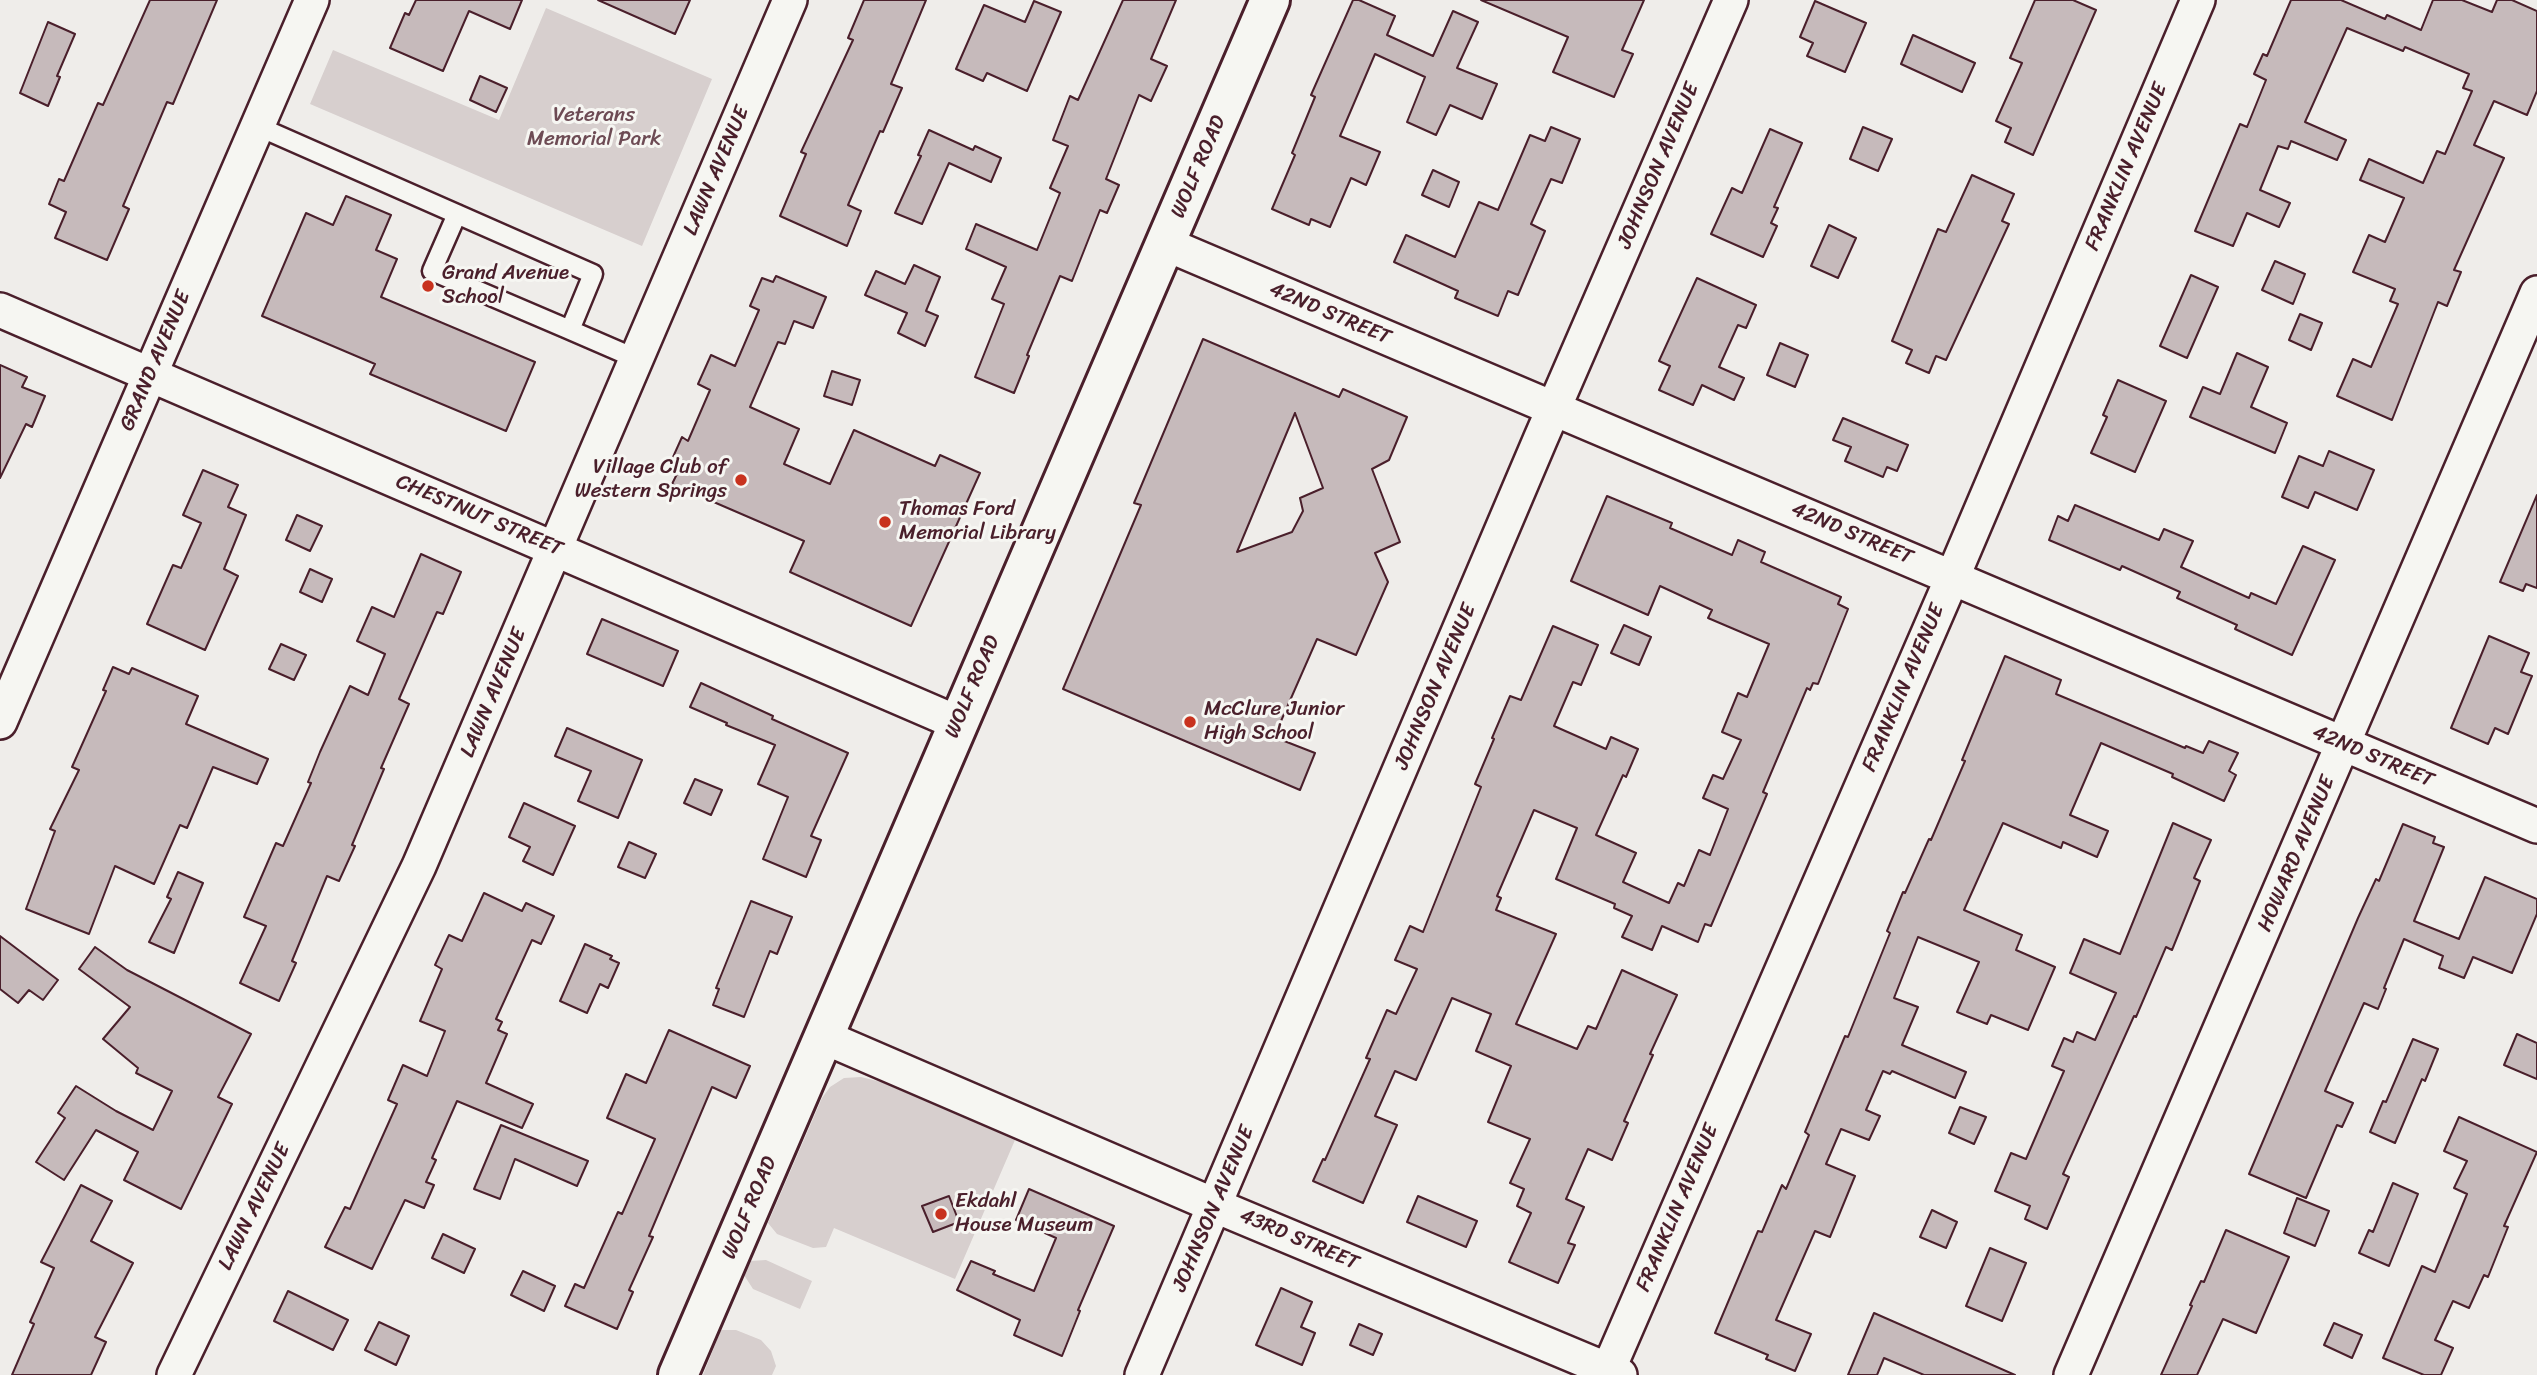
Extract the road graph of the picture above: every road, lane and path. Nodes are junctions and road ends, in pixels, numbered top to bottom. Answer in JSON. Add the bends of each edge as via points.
{"nodes":[{"id":1,"x":312,"y":0,"type":"edge"},
{"id":2,"x":790,"y":0,"type":"edge"},
{"id":3,"x":1270,"y":0,"type":"edge"},
{"id":4,"x":1731,"y":0,"type":"edge"},
{"id":5,"x":2198,"y":0,"type":"edge"},
{"id":6,"x":257,"y":126,"type":"junction"},
{"id":7,"x":457,"y":214,"type":"junction"},
{"id":8,"x":1166,"y":244,"type":"junction"},
{"id":9,"x":2537,"y":293,"type":"edge"},
{"id":10,"x":0,"y":310,"type":"edge"},
{"id":11,"x":570,"y":330,"type":"junction"},
{"id":12,"x":637,"y":359,"type":"junction"},
{"id":13,"x":150,"y":374,"type":"junction"},
{"id":14,"x":1553,"y":409,"type":"junction"},
{"id":15,"x":555,"y":550,"type":"junction"},
{"id":16,"x":1953,"y":576,"type":"junction"},
{"id":17,"x":0,"y":722,"type":"edge"},
{"id":18,"x":958,"y":723,"type":"junction"},
{"id":19,"x":2344,"y":745,"type":"junction"},
{"id":20,"x":2537,"y":826,"type":"edge"},
{"id":21,"x":824,"y":1037,"type":"junction"},
{"id":22,"x":1216,"y":1206,"type":"junction"},
{"id":23,"x":1611,"y":1373,"type":"edge"},
{"id":24,"x":174,"y":1375,"type":"edge"},
{"id":25,"x":678,"y":1375,"type":"edge"},
{"id":26,"x":1142,"y":1375,"type":"edge"},
{"id":27,"x":2071,"y":1375,"type":"edge"}],
"edges":[{"from":1,"to":6,"type":"street","name":"GRAND AVENUE"},
{"from":2,"to":12,"type":"street","name":"LAWN AVENUE"},
{"from":3,"to":8,"type":"main road","name":"WOLF ROAD"},
{"from":4,"to":14,"type":"street","name":"JOHNSON AVENUE"},
{"from":5,"to":16,"type":"street","name":"FRANKLIN AVENUE"},
{"from":6,"to":7,"type":"lane"},
{"from":6,"to":13,"type":"street","name":"GRAND AVENUE"},
{"from":7,"to":11,"type":"lane","via":[[593,274]]},
{"from":7,"to":11,"type":"lane","via":[[432,271]]},
{"from":8,"to":14,"type":"street","name":"42ND STREET"},
{"from":8,"to":18,"type":"main road","name":"WOLF ROAD"},
{"from":9,"to":19,"type":"street","name":"HOWARD AVENUE"},
{"from":10,"to":13,"type":"street","name":"CHESTNUT STREET"},
{"from":11,"to":12,"type":"lane"},
{"from":12,"to":15,"type":"street","name":"LAWN AVENUE"},
{"from":13,"to":15,"type":"street","name":"CHESTNUT STREET"},
{"from":13,"to":17,"type":"street","name":"GRAND AVENUE"},
{"from":14,"to":16,"type":"street","name":"42ND STREET"},
{"from":14,"to":22,"type":"street","name":"JOHNSON AVENUE"},
{"from":15,"to":18,"type":"street","name":"CHESTNUT STREET"},
{"from":15,"to":24,"type":"street","name":"LAWN AVENUE","via":[[396,916]]},
{"from":16,"to":19,"type":"street","name":"42ND STREET"},
{"from":16,"to":23,"type":"street","name":"FRANKLIN AVENUE"},
{"from":18,"to":21,"type":"main road","name":"WOLF ROAD"},
{"from":19,"to":20,"type":"street","name":"42ND STREET"},
{"from":19,"to":27,"type":"street","name":"HOWARD AVENUE"},
{"from":21,"to":22,"type":"street","name":"43RD STREET"},
{"from":21,"to":25,"type":"main road","name":"WOLF ROAD"},
{"from":22,"to":23,"type":"street","name":"43RD STREET"},
{"from":22,"to":26,"type":"street","name":"JOHNSON AVENUE"}]}
